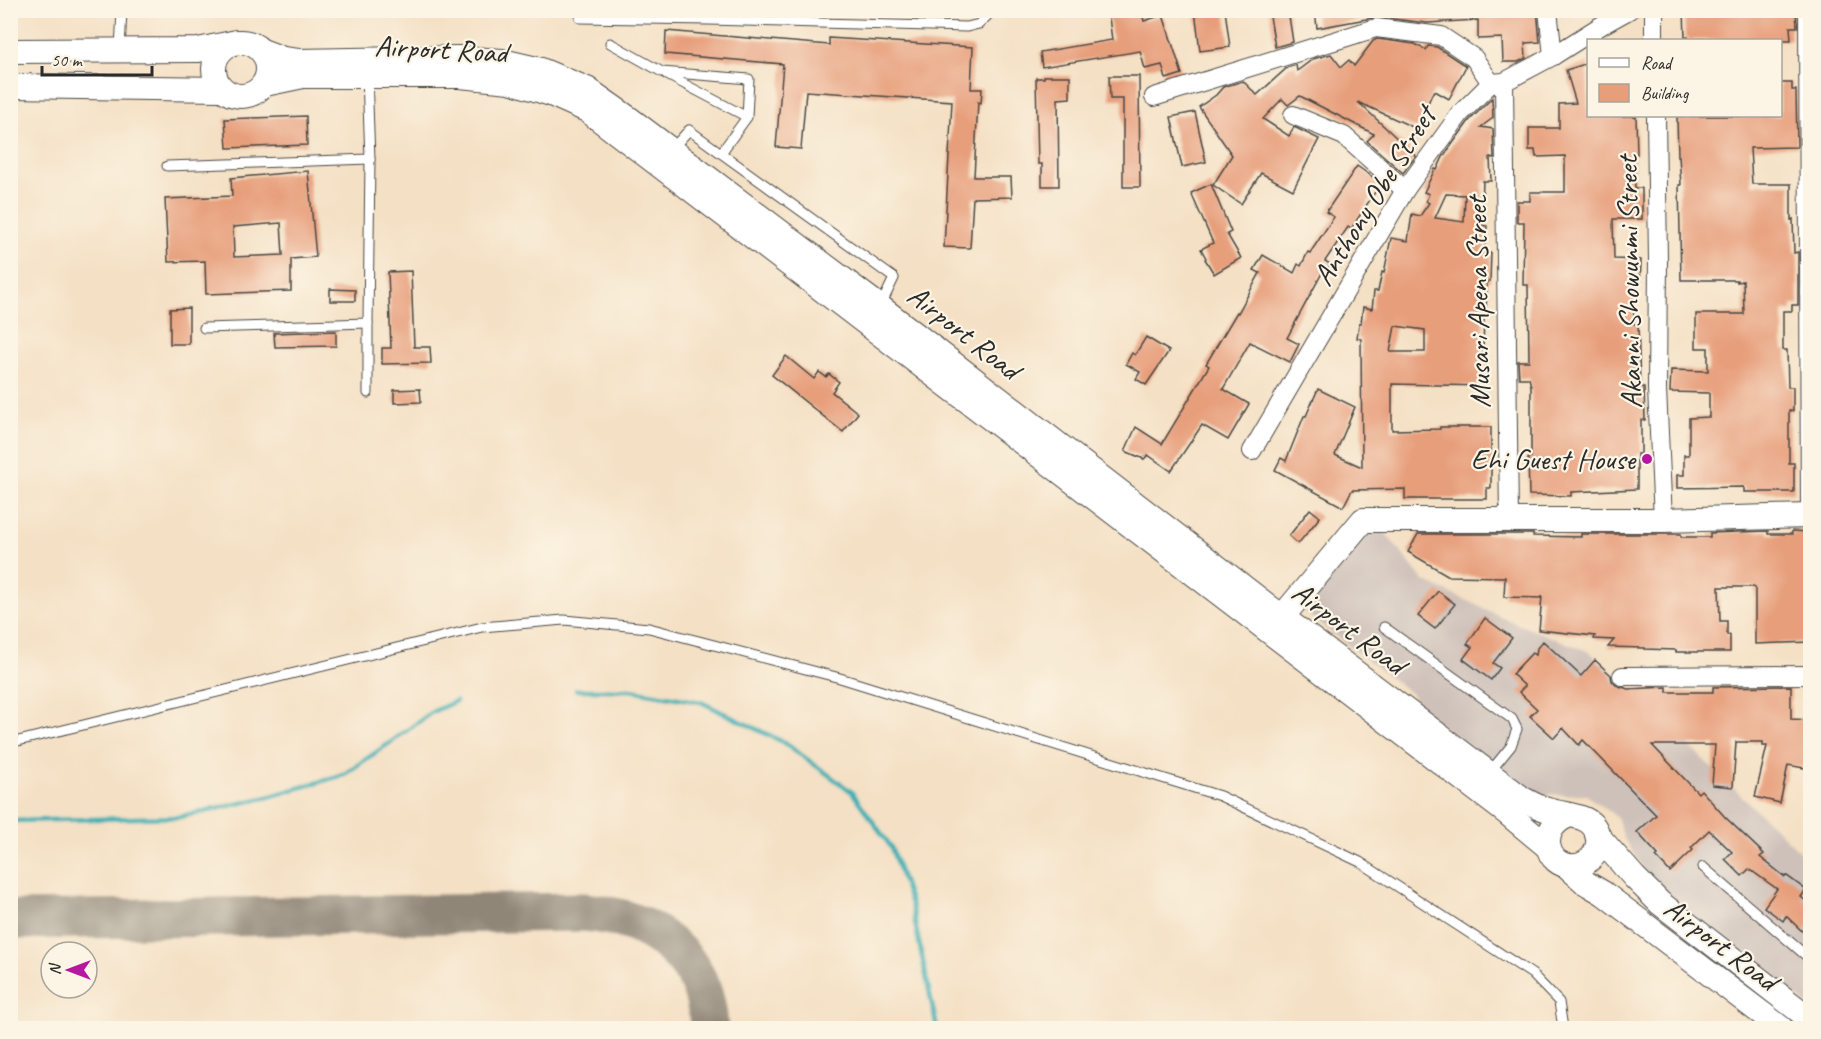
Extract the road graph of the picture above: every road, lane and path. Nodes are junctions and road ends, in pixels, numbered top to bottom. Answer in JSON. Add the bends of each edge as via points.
{"nodes":[{"id":1,"x":122,"y":10,"type":"edge"},
{"id":2,"x":988,"y":10,"type":"edge"},
{"id":3,"x":1548,"y":10,"type":"edge"},
{"id":4,"x":1629,"y":10,"type":"edge"},
{"id":5,"x":1654,"y":10,"type":"edge"},
{"id":6,"x":1808,"y":10,"type":"edge"},
{"id":7,"x":580,"y":18,"type":"dead end"},
{"id":8,"x":1654,"y":39,"type":"edge"},
{"id":9,"x":237,"y":42,"type":"junction"},
{"id":10,"x":610,"y":43,"type":"dead end"},
{"id":11,"x":120,"y":50,"type":"junction"},
{"id":12,"x":10,"y":51,"type":"edge"},
{"id":13,"x":262,"y":51,"type":"junction"},
{"id":14,"x":1553,"y":56,"type":"junction"},
{"id":15,"x":662,"y":72,"type":"junction"},
{"id":16,"x":367,"y":76,"type":"junction"},
{"id":17,"x":1497,"y":83,"type":"junction"},
{"id":18,"x":264,"y":84,"type":"junction"},
{"id":19,"x":10,"y":86,"type":"edge"},
{"id":20,"x":222,"y":89,"type":"junction"},
{"id":21,"x":1154,"y":97,"type":"dead end"},
{"id":22,"x":1293,"y":115,"type":"dead end"},
{"id":23,"x":747,"y":117,"type":"junction"},
{"id":24,"x":1656,"y":117,"type":"edge"},
{"id":25,"x":671,"y":150,"type":"junction"},
{"id":26,"x":722,"y":153,"type":"junction"},
{"id":27,"x":370,"y":159,"type":"junction"},
{"id":28,"x":167,"y":166,"type":"dead end"},
{"id":29,"x":1405,"y":190,"type":"junction"},
{"id":30,"x":880,"y":308,"type":"junction"},
{"id":31,"x":368,"y":323,"type":"junction"},
{"id":32,"x":204,"y":328,"type":"dead end"},
{"id":33,"x":368,"y":393,"type":"dead end"},
{"id":34,"x":1252,"y":451,"type":"dead end"},
{"id":35,"x":1810,"y":516,"type":"edge"},
{"id":36,"x":1663,"y":520,"type":"junction"},
{"id":37,"x":1509,"y":521,"type":"junction"},
{"id":38,"x":1282,"y":617,"type":"junction"},
{"id":39,"x":1384,"y":627,"type":"dead end"},
{"id":40,"x":1622,"y":675,"type":"dead end"},
{"id":41,"x":1810,"y":675,"type":"edge"},
{"id":42,"x":10,"y":743,"type":"edge"},
{"id":43,"x":1489,"y":773,"type":"junction"},
{"id":44,"x":1570,"y":815,"type":"junction"},
{"id":45,"x":1597,"y":835,"type":"junction"},
{"id":46,"x":1548,"y":847,"type":"junction"},
{"id":47,"x":1567,"y":866,"type":"junction"},
{"id":48,"x":1703,"y":867,"type":"dead end"},
{"id":49,"x":1810,"y":959,"type":"edge"},
{"id":50,"x":1810,"y":1019,"type":"edge"},
{"id":51,"x":1563,"y":1029,"type":"edge"},
{"id":52,"x":1781,"y":1029,"type":"edge"}],
"edges":[{"from":1,"to":11,"type":"lane"},
{"from":2,"to":7,"type":"lane","via":[[979,24],[967,27]]},
{"from":3,"to":14,"type":"street"},
{"from":4,"to":14,"type":"street","name":"Anthony Obe Street"},
{"from":5,"to":8,"type":"street"},
{"from":6,"to":35,"type":"street"},
{"from":9,"to":11,"type":"main road","via":[[198,51]]},
{"from":9,"to":13,"type":"main road","via":[[255,45]]},
{"from":9,"to":20,"type":"main road","via":[[225,47],[214,67]]},
{"from":10,"to":15,"type":"lane"},
{"from":11,"to":12,"type":"main road"},
{"from":13,"to":18,"type":"main road","via":[[268,64]]},
{"from":13,"to":25,"type":"main road","name":"Airport Road","via":[[298,61],[458,58],[502,61],[541,70],[587,89]]},
{"from":14,"to":17,"type":"street","name":"Anthony Obe Street"},
{"from":15,"to":23,"type":"lane"},
{"from":15,"to":23,"type":"lane","via":[[749,79]]},
{"from":16,"to":18,"type":"main road","name":"Airport Road","via":[[303,76]]},
{"from":16,"to":27,"type":"lane"},
{"from":16,"to":46,"type":"main road","name":"Airport Road","via":[[460,76],[510,81],[587,110]]},
{"from":17,"to":21,"type":"street","via":[[1474,58],[1441,36],[1376,28]]},
{"from":17,"to":29,"type":"street","name":"Anthony Obe Street","via":[[1460,114]]},
{"from":17,"to":37,"type":"street","name":"Musari Apena Street"},
{"from":18,"to":20,"type":"main road","via":[[249,96],[230,95]]},
{"from":19,"to":20,"type":"main road"},
{"from":22,"to":29,"type":"street","via":[[1344,136]]},
{"from":23,"to":26,"type":"lane"},
{"from":24,"to":36,"type":"street","name":"Akanni Showunmi Street","via":[[1657,389]]},
{"from":25,"to":26,"type":"lane","via":[[689,130]]},
{"from":25,"to":30,"type":"main road","name":"Airport Road"},
{"from":26,"to":30,"type":"lane","via":[[894,278]]},
{"from":27,"to":28,"type":"lane"},
{"from":27,"to":31,"type":"lane"},
{"from":29,"to":34,"type":"street","name":"Anthony Obe Street"},
{"from":30,"to":38,"type":"main road","name":"Airport Road"},
{"from":31,"to":32,"type":"lane"},
{"from":31,"to":33,"type":"lane"},
{"from":35,"to":36,"type":"main road"},
{"from":36,"to":37,"type":"main road"},
{"from":37,"to":38,"type":"main road","via":[[1363,520]]},
{"from":38,"to":43,"type":"main road","name":"Airport Road"},
{"from":39,"to":43,"type":"lane","via":[[1512,719],[1517,729],[1511,746]]},
{"from":40,"to":41,"type":"street"},
{"from":42,"to":51,"type":"lane","via":[[482,627],[564,620],[649,628],[840,678],[1220,796],[1360,862],[1532,974],[1559,1002]]},
{"from":43,"to":44,"type":"main road","name":"Airport Road","via":[[1523,799]]},
{"from":44,"to":45,"type":"main road","via":[[1587,820]]},
{"from":44,"to":46,"type":"main road","via":[[1555,822]]},
{"from":45,"to":47,"type":"main road","via":[[1596,852],[1591,859]]},
{"from":45,"to":50,"type":"main road","name":"Airport Road","via":[[1660,903]]},
{"from":46,"to":47,"type":"main road","via":[[1558,862]]},
{"from":47,"to":52,"type":"main road","name":"Airport Road"},
{"from":48,"to":49,"type":"lane"}]}
